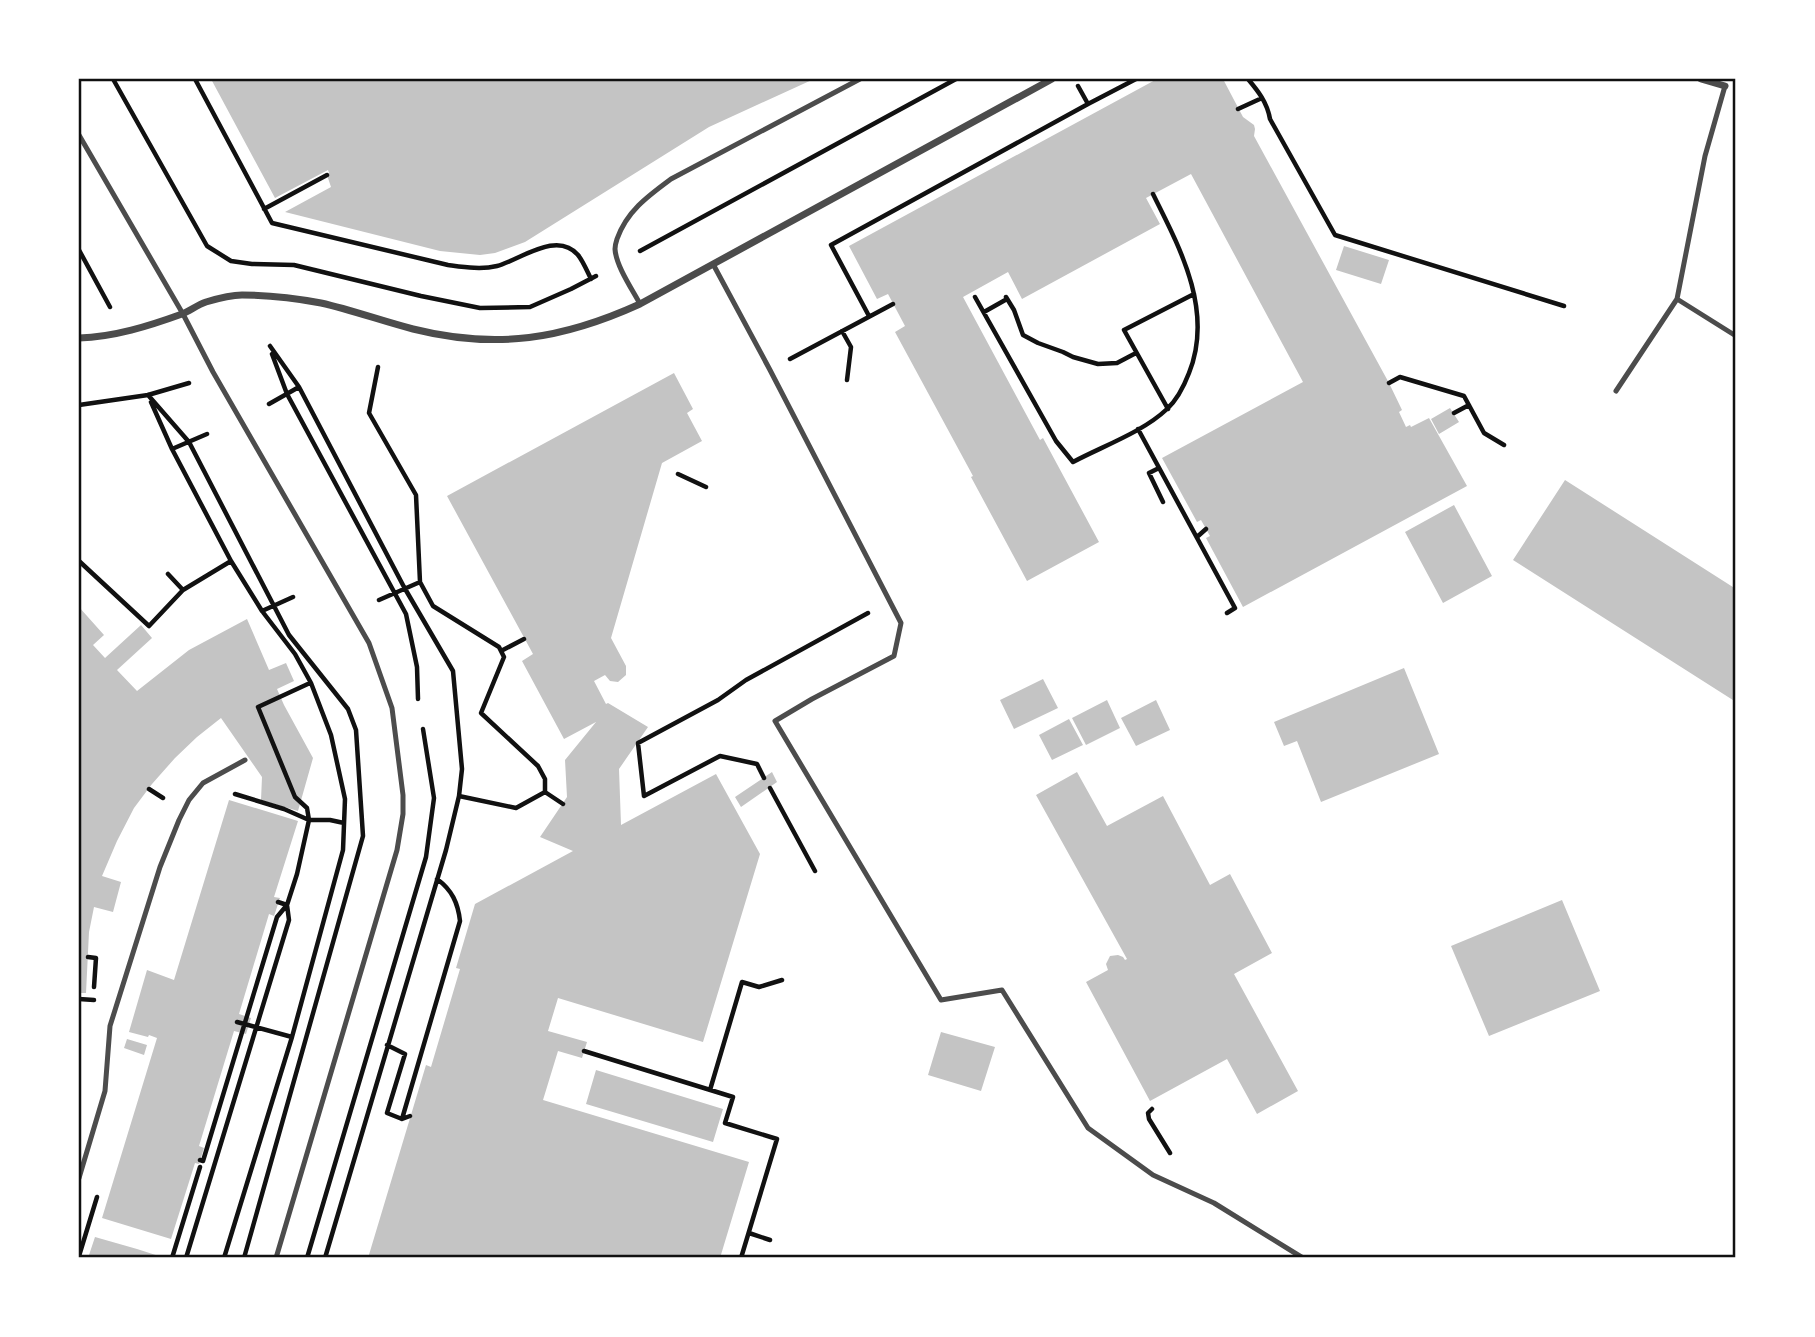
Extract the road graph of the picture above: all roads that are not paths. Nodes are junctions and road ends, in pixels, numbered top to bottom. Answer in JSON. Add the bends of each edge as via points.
{"nodes":[{"id":1,"x":860,"y":79,"type":"edge"},
{"id":2,"x":1052,"y":79,"type":"edge"},
{"id":3,"x":1701,"y":79,"type":"edge"},
{"id":4,"x":1725,"y":86,"type":"joint"},
{"id":5,"x":79,"y":135,"type":"edge"},
{"id":6,"x":713,"y":264,"type":"junction"},
{"id":7,"x":1677,"y":299,"type":"junction"},
{"id":8,"x":640,"y":304,"type":"junction"},
{"id":9,"x":183,"y":314,"type":"junction"},
{"id":10,"x":1736,"y":336,"type":"edge"},
{"id":11,"x":79,"y":338,"type":"edge"},
{"id":12,"x":1616,"y":391,"type":"dead end"},
{"id":13,"x":245,"y":760,"type":"dead end"},
{"id":14,"x":79,"y":1178,"type":"edge"},
{"id":15,"x":276,"y":1258,"type":"edge"},
{"id":16,"x":1303,"y":1258,"type":"edge"}],
"edges":[{"from":1,"to":8,"type":"lane","via":[[671,179],[630,213],[614,248]]},
{"from":2,"to":6,"type":"street"},
{"from":3,"to":4,"type":"street"},
{"from":4,"to":7,"type":"lane","via":[[1705,156]]},
{"from":5,"to":9,"type":"lane"},
{"from":6,"to":8,"type":"street"},
{"from":6,"to":16,"type":"lane","via":[[901,623],[894,656],[775,722],[853,854],[941,1000],[1002,990],[1088,1128],[1153,1175],[1214,1203]]},
{"from":7,"to":10,"type":"lane"},
{"from":7,"to":12,"type":"lane"},
{"from":8,"to":9,"type":"street","via":[[560,333],[499,340],[450,337],[283,297],[239,295],[204,303]]},
{"from":9,"to":11,"type":"street","via":[[124,333]]},
{"from":9,"to":15,"type":"lane","via":[[369,643],[392,708],[404,795],[397,850]]},
{"from":13,"to":14,"type":"lane","via":[[203,783],[189,800],[160,867],[110,1026],[105,1091]]}]}
